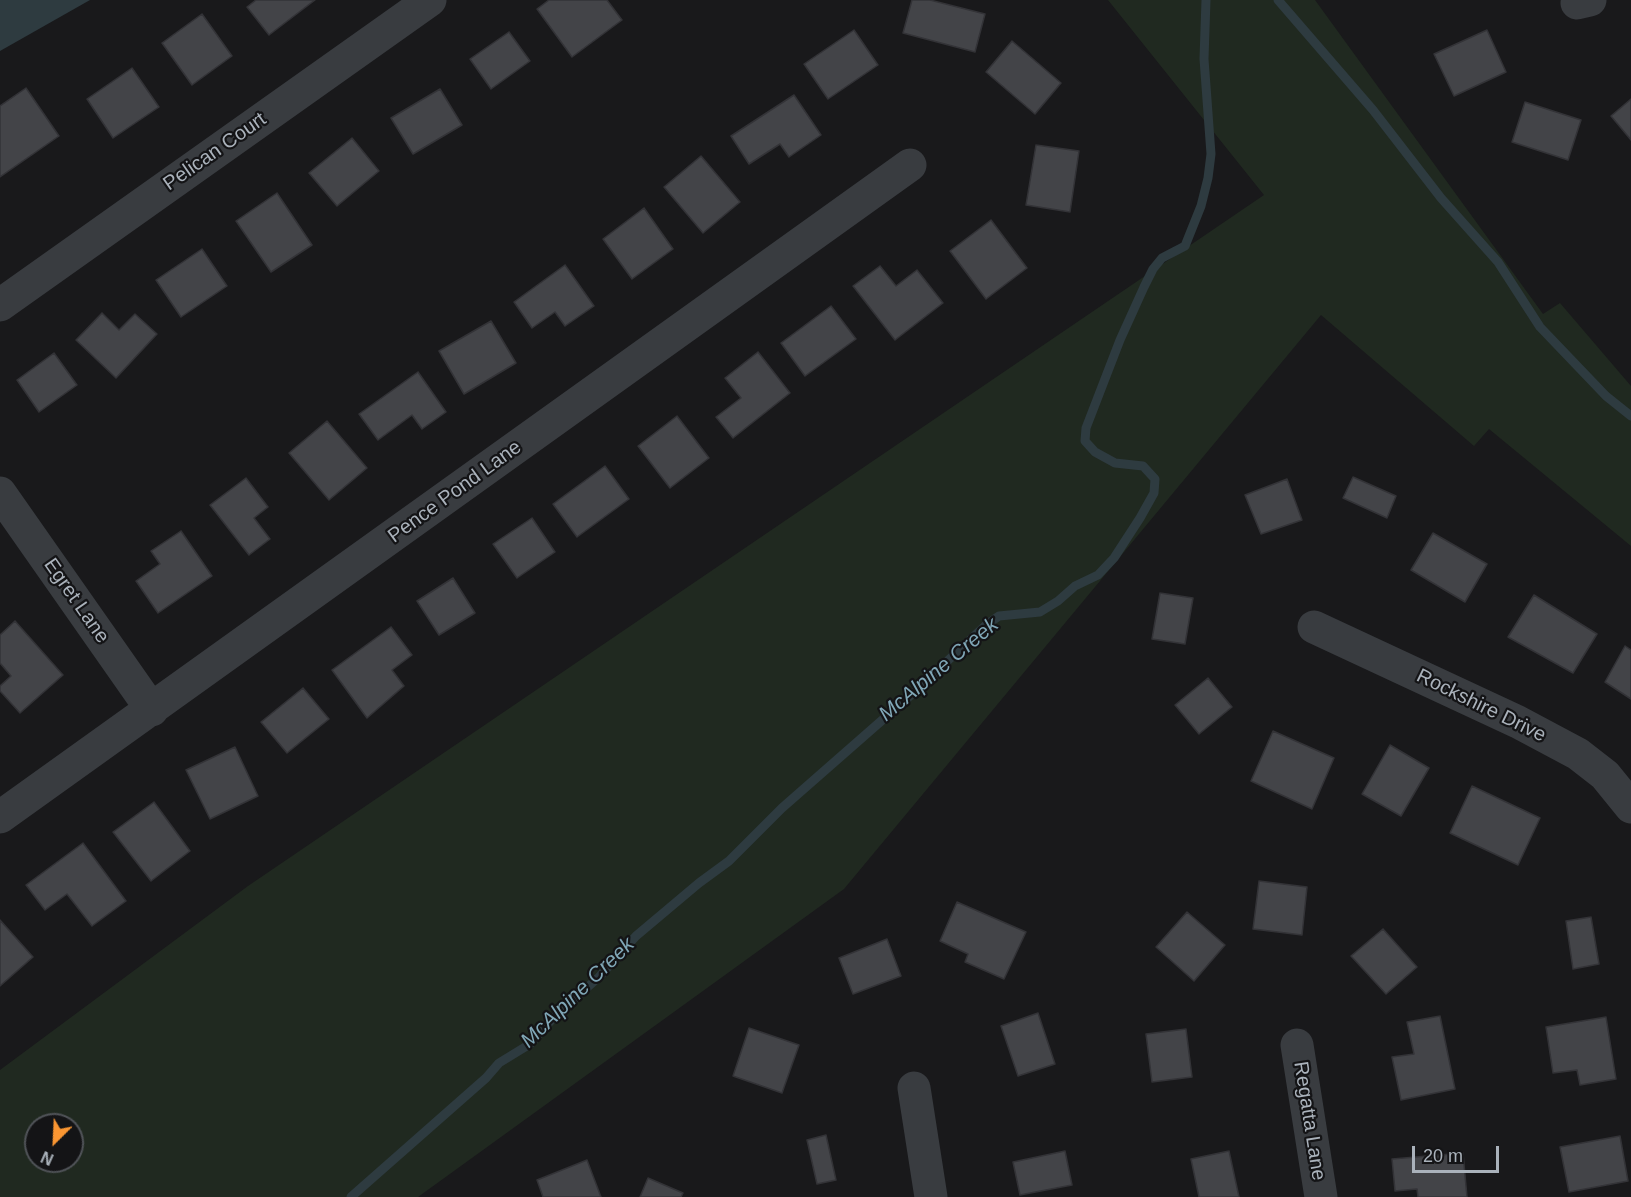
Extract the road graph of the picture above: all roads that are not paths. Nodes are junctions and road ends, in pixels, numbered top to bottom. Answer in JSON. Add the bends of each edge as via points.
{"nodes":[{"id":1,"x":430,"y":0,"type":"edge"},
{"id":2,"x":910,"y":165,"type":"dead end"},
{"id":3,"x":0,"y":305,"type":"edge"},
{"id":4,"x":0,"y":493,"type":"edge"},
{"id":5,"x":1314,"y":627,"type":"dead end"},
{"id":6,"x":152,"y":710,"type":"junction"},
{"id":7,"x":1631,"y":807,"type":"edge"},
{"id":8,"x":0,"y":817,"type":"edge"},
{"id":9,"x":1297,"y":1045,"type":"dead end"},
{"id":10,"x":914,"y":1088,"type":"dead end"},
{"id":11,"x":931,"y":1197,"type":"edge"},
{"id":12,"x":1322,"y":1197,"type":"edge"}],
"edges":[{"from":1,"to":3,"type":"street","name":"Pelican Court"},
{"from":2,"to":6,"type":"street","name":"Pence Pond Lane"},
{"from":4,"to":6,"type":"street","name":"Egret Lane"},
{"from":5,"to":7,"type":"street","name":"Rockshire Drive","via":[[1578,754],[1605,775]]},
{"from":6,"to":8,"type":"street","name":"Pence Pond Lane"},
{"from":9,"to":12,"type":"street","name":"Regatta Lane"},
{"from":10,"to":11,"type":"street"}]}
